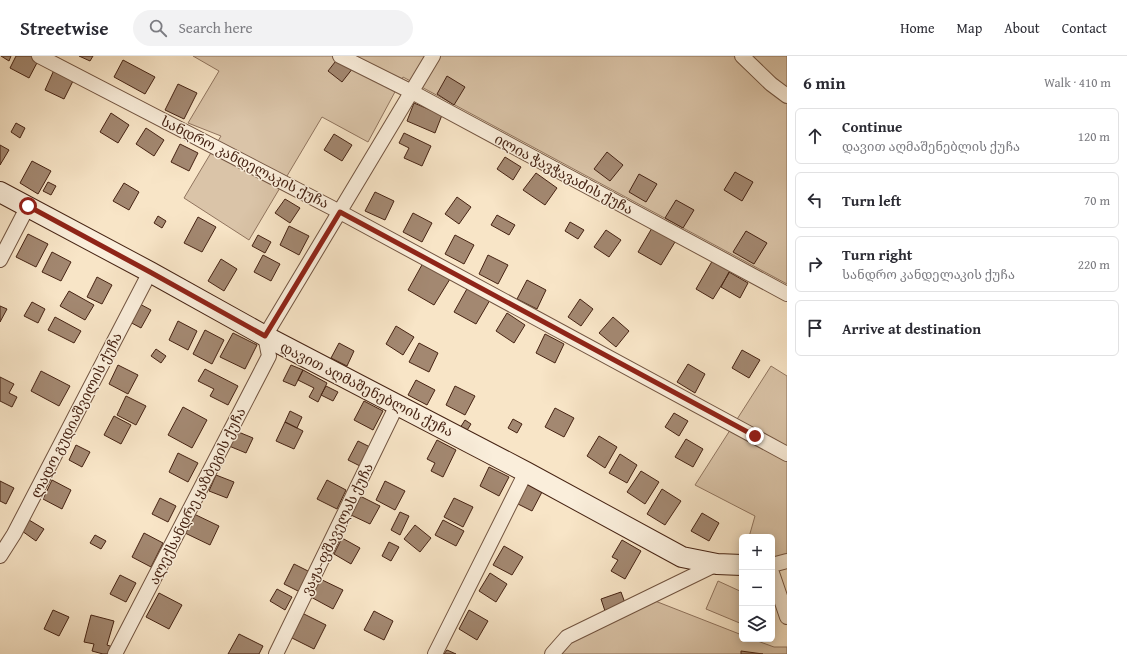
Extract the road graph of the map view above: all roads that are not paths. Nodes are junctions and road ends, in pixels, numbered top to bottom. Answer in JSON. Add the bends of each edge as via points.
{"nodes":[{"id":1,"x":39,"y":56,"type":"edge"},
{"id":2,"x":340,"y":56,"type":"edge"},
{"id":3,"x":433,"y":56,"type":"edge"},
{"id":4,"x":742,"y":56,"type":"edge"},
{"id":5,"x":361,"y":62,"type":"edge"},
{"id":6,"x":412,"y":92,"type":"junction"},
{"id":7,"x":787,"y":96,"type":"edge"},
{"id":8,"x":0,"y":192,"type":"edge"},
{"id":9,"x":28,"y":206,"type":"junction"},
{"id":10,"x":340,"y":212,"type":"junction"},
{"id":11,"x":0,"y":260,"type":"edge"},
{"id":12,"x":150,"y":272,"type":"junction"},
{"id":13,"x":787,"y":294,"type":"edge"},
{"id":14,"x":265,"y":336,"type":"junction"},
{"id":15,"x":397,"y":405,"type":"junction"},
{"id":16,"x":787,"y":454,"type":"edge"},
{"id":17,"x":526,"y":472,"type":"junction"},
{"id":18,"x":0,"y":556,"type":"edge"},
{"id":19,"x":787,"y":561,"type":"edge"},
{"id":20,"x":717,"y":564,"type":"junction"},
{"id":21,"x":775,"y":564,"type":"edge"},
{"id":22,"x":739,"y":565,"type":"edge"},
{"id":23,"x":775,"y":582,"type":"edge"},
{"id":24,"x":787,"y":617,"type":"edge"},
{"id":25,"x":115,"y":654,"type":"edge"},
{"id":26,"x":276,"y":654,"type":"edge"},
{"id":27,"x":435,"y":654,"type":"edge"},
{"id":28,"x":552,"y":654,"type":"edge"}],
"edges":[{"from":1,"to":10,"type":"street","name":"სანდრო კანდელაკის ქუჩა"},
{"from":2,"to":5,"type":"street","name":"ილია ჭავჭავაძის ქუჩა"},
{"from":3,"to":6,"type":"street"},
{"from":4,"to":7,"type":"street"},
{"from":5,"to":6,"type":"street","name":"ილია ჭავჭავაძის ქუჩა"},
{"from":6,"to":10,"type":"street"},
{"from":6,"to":13,"type":"street","name":"ილია ჭავჭავაძის ქუჩა"},
{"from":8,"to":9,"type":"street","name":"დავით აღმაშენებლის ქუჩა"},
{"from":9,"to":11,"type":"street"},
{"from":9,"to":12,"type":"street","name":"დავით აღმაშენებლის ქუჩა"},
{"from":10,"to":14,"type":"street"},
{"from":10,"to":16,"type":"street","name":"სანდრო კანდელაკის ქუჩა"},
{"from":12,"to":14,"type":"street","name":"დავით აღმაშენებლის ქუჩა"},
{"from":12,"to":18,"type":"street","name":"ლადო გუდიაშვილის ქუჩა","via":[[14,534]]},
{"from":14,"to":15,"type":"street","name":"დავით აღმაშენებლის ქუჩა"},
{"from":14,"to":25,"type":"street","name":"ალექსანდრე ყაზბეგის ქუჩა","via":[[269,356]]},
{"from":15,"to":17,"type":"street","name":"დავით აღმაშენებლის ქუჩა"},
{"from":15,"to":26,"type":"street","name":"ვაჟა-ფშაველას ქუჩა"},
{"from":17,"to":20,"type":"street","name":"დავით აღმაშენებლის ქუჩა","via":[[682,557]]},
{"from":17,"to":27,"type":"street"},
{"from":19,"to":21,"type":"street"},
{"from":20,"to":22,"type":"street","name":"დავით აღმაშენებლის ქუჩა"},
{"from":20,"to":28,"type":"street","via":[[567,637]]},
{"from":23,"to":24,"type":"street"}]}
